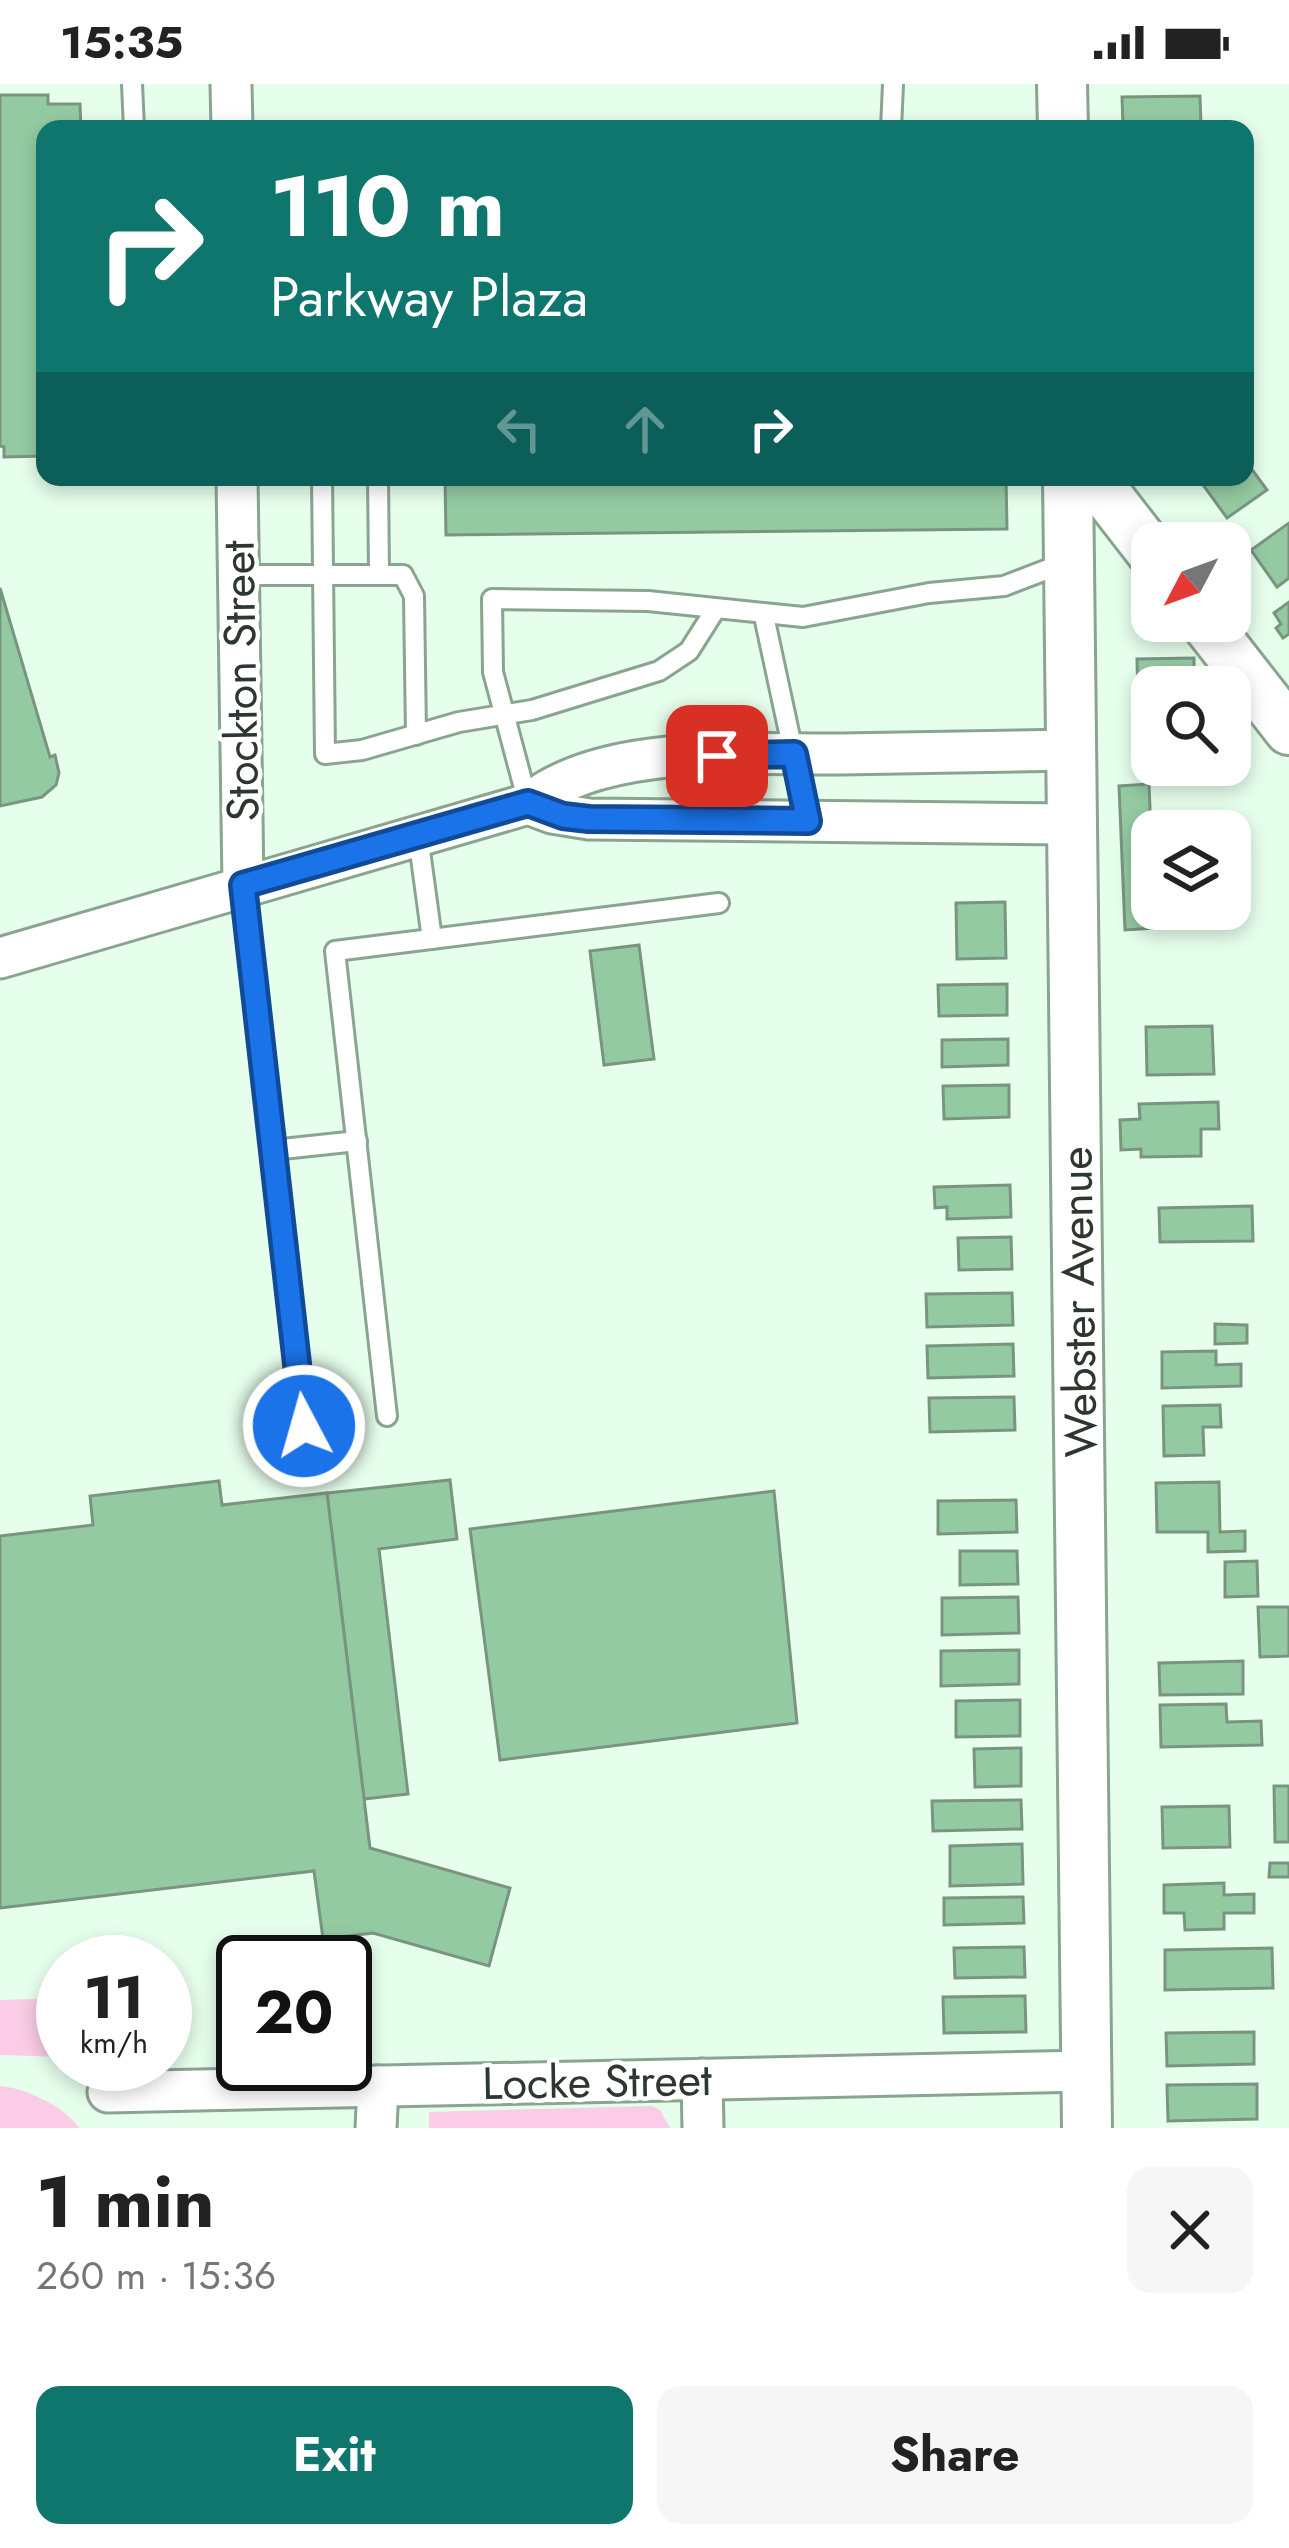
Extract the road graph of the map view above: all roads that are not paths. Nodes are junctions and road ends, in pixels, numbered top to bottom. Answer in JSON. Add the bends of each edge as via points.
{"nodes":[{"id":1,"x":132,"y":84,"type":"edge"},
{"id":2,"x":231,"y":84,"type":"edge"},
{"id":3,"x":893,"y":84,"type":"edge"},
{"id":4,"x":1062,"y":84,"type":"edge"},
{"id":5,"x":134,"y":120,"type":"edge"},
{"id":6,"x":232,"y":120,"type":"edge"},
{"id":7,"x":891,"y":120,"type":"edge"},
{"id":8,"x":1063,"y":120,"type":"edge"},
{"id":9,"x":237,"y":486,"type":"edge"},
{"id":10,"x":322,"y":486,"type":"edge"},
{"id":11,"x":378,"y":486,"type":"edge"},
{"id":12,"x":1067,"y":486,"type":"edge"},
{"id":13,"x":1100,"y":486,"type":"edge"},
{"id":14,"x":1131,"y":527,"type":"edge"},
{"id":15,"x":1069,"y":562,"type":"junction"},
{"id":16,"x":379,"y":572,"type":"junction"},
{"id":17,"x":324,"y":574,"type":"junction"},
{"id":18,"x":239,"y":575,"type":"junction"},
{"id":19,"x":716,"y":610,"type":"junction"},
{"id":20,"x":764,"y":616,"type":"junction"},
{"id":21,"x":1220,"y":642,"type":"edge"},
{"id":22,"x":504,"y":715,"type":"junction"},
{"id":23,"x":1289,"y":730,"type":"edge"},
{"id":24,"x":416,"y":735,"type":"junction"},
{"id":25,"x":1071,"y":750,"type":"junction"},
{"id":26,"x":794,"y":754,"type":"junction"},
{"id":27,"x":528,"y":803,"type":"junction"},
{"id":28,"x":808,"y":821,"type":"junction"},
{"id":29,"x":1072,"y":824,"type":"junction"},
{"id":30,"x":417,"y":833,"type":"junction"},
{"id":31,"x":243,"y":885,"type":"junction"},
{"id":32,"x":719,"y":903,"type":"dead end"},
{"id":33,"x":431,"y":939,"type":"junction"},
{"id":34,"x":0,"y":958,"type":"edge"},
{"id":35,"x":356,"y":1141,"type":"junction"},
{"id":36,"x":273,"y":1150,"type":"junction"},
{"id":37,"x":388,"y":1416,"type":"dead end"},
{"id":38,"x":304,"y":1426,"type":"dead end"},
{"id":39,"x":1087,"y":2071,"type":"junction"},
{"id":40,"x":702,"y":2079,"type":"junction"},
{"id":41,"x":378,"y":2086,"type":"junction"},
{"id":42,"x":108,"y":2092,"type":"dead end"},
{"id":43,"x":376,"y":2128,"type":"edge"},
{"id":44,"x":703,"y":2128,"type":"edge"},
{"id":45,"x":1088,"y":2128,"type":"edge"}],
"edges":[{"from":1,"to":5,"type":"lane"},
{"from":2,"to":6,"type":"street"},
{"from":3,"to":7,"type":"lane"},
{"from":4,"to":8,"type":"street"},
{"from":9,"to":18,"type":"street","name":"Stockton Street"},
{"from":10,"to":17,"type":"lane"},
{"from":11,"to":16,"type":"lane"},
{"from":12,"to":15,"type":"street","name":"Webster Avenue"},
{"from":13,"to":14,"type":"street"},
{"from":15,"to":20,"type":"lane","via":[[1004,586]]},
{"from":15,"to":25,"type":"street","name":"Webster Avenue"},
{"from":16,"to":17,"type":"lane"},
{"from":16,"to":24,"type":"lane","via":[[403,575],[413,590]]},
{"from":17,"to":18,"type":"lane"},
{"from":17,"to":24,"type":"lane","via":[[325,754]]},
{"from":18,"to":31,"type":"street","name":"Stockton Street"},
{"from":19,"to":20,"type":"lane"},
{"from":19,"to":22,"type":"lane","via":[[670,667]]},
{"from":19,"to":22,"type":"lane","via":[[492,599],[493,672]]},
{"from":20,"to":26,"type":"lane"},
{"from":21,"to":23,"type":"street"},
{"from":22,"to":24,"type":"lane"},
{"from":22,"to":27,"type":"lane"},
{"from":25,"to":26,"type":"street"},
{"from":25,"to":29,"type":"street","name":"Webster Avenue"},
{"from":26,"to":27,"type":"street","via":[[614,766],[560,782]]},
{"from":26,"to":28,"type":"lane"},
{"from":27,"to":28,"type":"street","via":[[589,819]]},
{"from":27,"to":30,"type":"street"},
{"from":28,"to":29,"type":"street"},
{"from":29,"to":39,"type":"street","name":"Webster Avenue"},
{"from":30,"to":31,"type":"street"},
{"from":30,"to":33,"type":"lane"},
{"from":31,"to":34,"type":"street"},
{"from":31,"to":36,"type":"lane"},
{"from":32,"to":33,"type":"lane"},
{"from":33,"to":35,"type":"lane","via":[[335,951]]},
{"from":35,"to":36,"type":"lane"},
{"from":35,"to":37,"type":"lane"},
{"from":36,"to":38,"type":"lane"},
{"from":39,"to":40,"type":"street","name":"Locke Street"},
{"from":39,"to":45,"type":"street","name":"Webster Avenue"},
{"from":40,"to":41,"type":"street","name":"Locke Street"},
{"from":40,"to":44,"type":"street"},
{"from":41,"to":42,"type":"street","name":"Locke Street"},
{"from":41,"to":43,"type":"street"}]}
